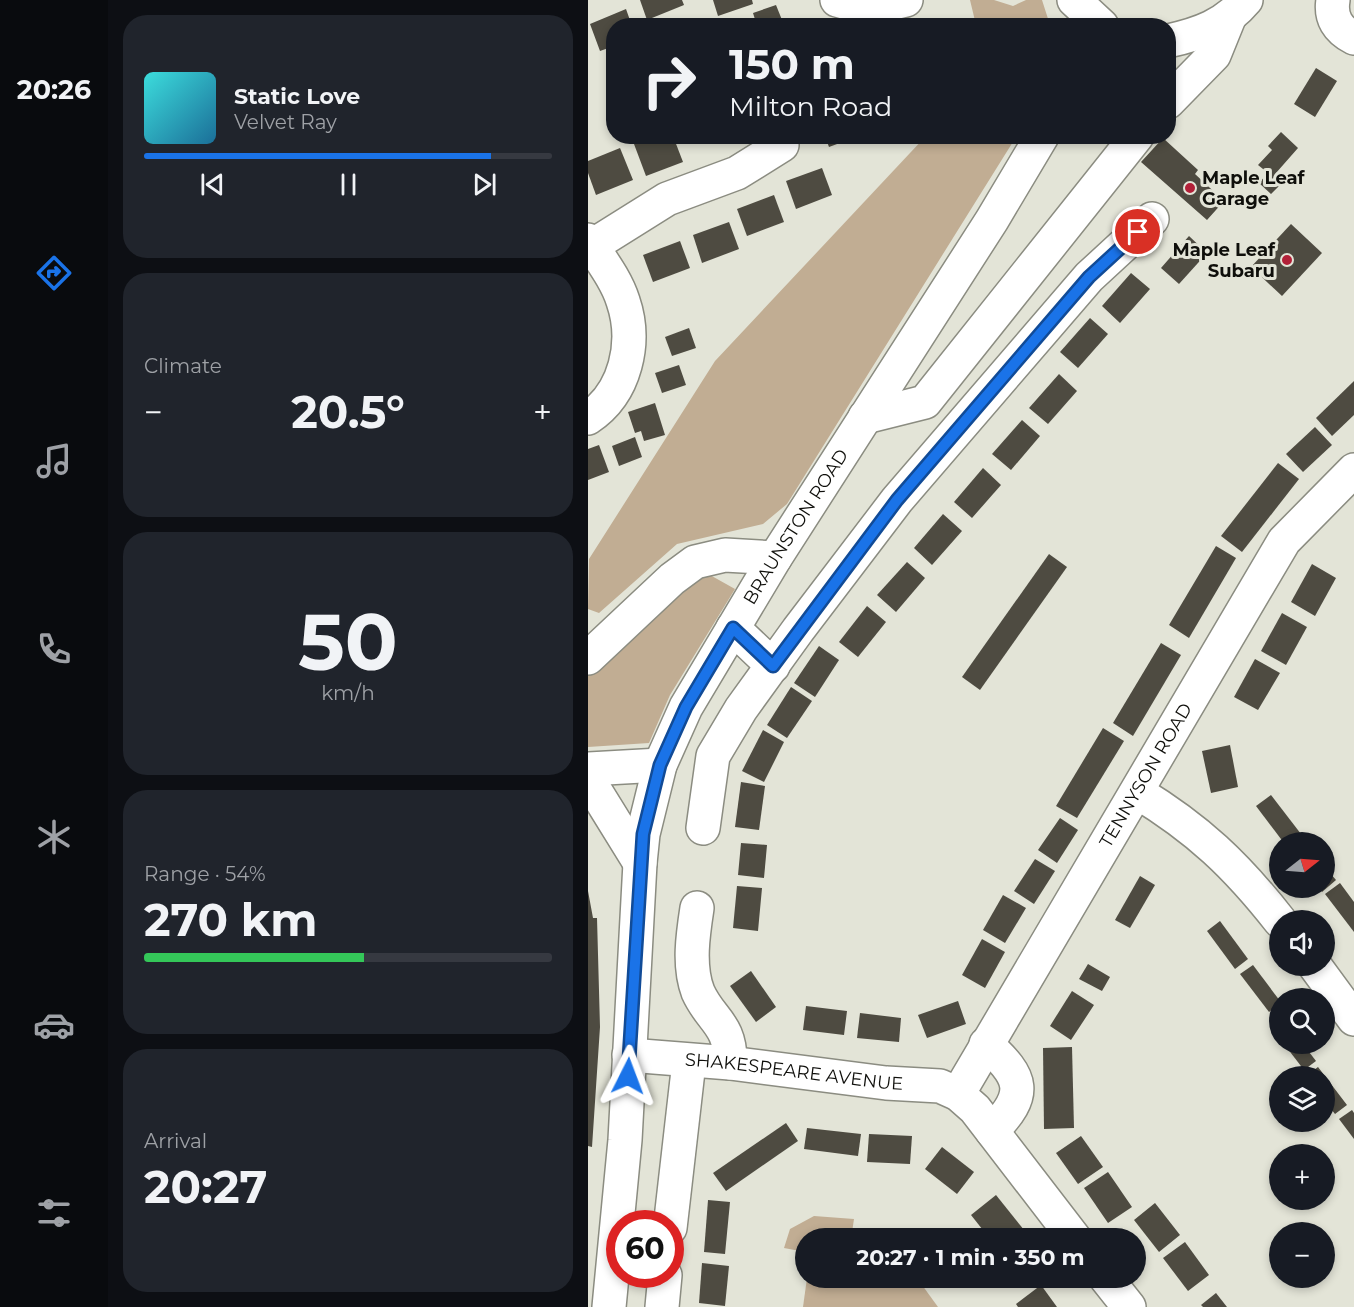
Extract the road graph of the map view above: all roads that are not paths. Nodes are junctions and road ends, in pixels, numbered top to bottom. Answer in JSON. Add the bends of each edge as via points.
{"nodes":[{"id":1,"x":837,"y":0,"type":"edge"},
{"id":2,"x":906,"y":0,"type":"edge"},
{"id":3,"x":1334,"y":0,"type":"edge"},
{"id":4,"x":1237,"y":9,"type":"edge"},
{"id":5,"x":1074,"y":10,"type":"edge"},
{"id":6,"x":1088,"y":18,"type":"edge"},
{"id":7,"x":1354,"y":38,"type":"edge"},
{"id":8,"x":1176,"y":39,"type":"edge"},
{"id":9,"x":1176,"y":94,"type":"edge"},
{"id":10,"x":1037,"y":144,"type":"edge"},
{"id":11,"x":1131,"y":144,"type":"edge"},
{"id":12,"x":762,"y":149,"type":"dead end"},
{"id":13,"x":1152,"y":219,"type":"dead end"},
{"id":14,"x":590,"y":243,"type":"edge"},
{"id":15,"x":865,"y":417,"type":"junction"},
{"id":16,"x":588,"y":418,"type":"edge"},
{"id":17,"x":1354,"y":470,"type":"edge"},
{"id":18,"x":775,"y":558,"type":"junction"},
{"id":19,"x":733,"y":628,"type":"junction"},
{"id":20,"x":588,"y":658,"type":"edge"},
{"id":21,"x":773,"y":666,"type":"junction"},
{"id":22,"x":660,"y":765,"type":"junction"},
{"id":23,"x":588,"y":769,"type":"edge"},
{"id":24,"x":588,"y":779,"type":"edge"},
{"id":25,"x":1137,"y":792,"type":"junction"},
{"id":26,"x":703,"y":828,"type":"dead end"},
{"id":27,"x":640,"y":863,"type":"junction"},
{"id":28,"x":697,"y":908,"type":"dead end"},
{"id":29,"x":1270,"y":910,"type":"edge"},
{"id":30,"x":1322,"y":976,"type":"edge"},
{"id":31,"x":1354,"y":1018,"type":"edge"},
{"id":32,"x":986,"y":1044,"type":"junction"},
{"id":33,"x":629,"y":1055,"type":"junction"},
{"id":34,"x":688,"y":1062,"type":"junction"},
{"id":35,"x":730,"y":1063,"type":"junction"},
{"id":36,"x":958,"y":1094,"type":"junction"},
{"id":37,"x":992,"y":1131,"type":"junction"},
{"id":38,"x":672,"y":1210,"type":"edge"},
{"id":39,"x":1067,"y":1228,"type":"edge"},
{"id":40,"x":664,"y":1288,"type":"edge"},
{"id":41,"x":1114,"y":1288,"type":"edge"},
{"id":42,"x":609,"y":1307,"type":"edge"},
{"id":43,"x":662,"y":1307,"type":"edge"},
{"id":44,"x":1129,"y":1307,"type":"edge"}],
"edges":[{"from":1,"to":2,"type":"main road","via":[[869,9]]},
{"from":3,"to":7,"type":"main road","via":[[1334,20]]},
{"from":4,"to":8,"type":"main road","via":[[1202,34]]},
{"from":4,"to":9,"type":"main road","via":[[1214,55]]},
{"from":5,"to":6,"type":"main road"},
{"from":10,"to":15,"type":"main road","name":"BRAUNSTON ROAD"},
{"from":11,"to":15,"type":"main road","via":[[925,402]]},
{"from":12,"to":14,"type":"main road","via":[[737,173],[667,199]]},
{"from":13,"to":21,"type":"main road","via":[[1089,277],[897,500]]},
{"from":14,"to":16,"type":"main road","via":[[623,301],[630,330],[622,375],[610,397]]},
{"from":15,"to":18,"type":"main road","name":"BRAUNSTON ROAD"},
{"from":17,"to":25,"type":"main road","name":"TENNYSON ROAD","via":[[1284,541]]},
{"from":18,"to":19,"type":"main road","name":"BRAUNSTON ROAD"},
{"from":18,"to":20,"type":"main road","via":[[725,555],[695,562]]},
{"from":19,"to":21,"type":"main road"},
{"from":19,"to":22,"type":"main road","name":"BRAUNSTON ROAD","via":[[686,707]]},
{"from":21,"to":26,"type":"main road","via":[[712,756]]},
{"from":22,"to":23,"type":"main road"},
{"from":22,"to":27,"type":"main road","name":"BRAUNSTON ROAD"},
{"from":24,"to":27,"type":"main road"},
{"from":25,"to":29,"type":"main road","via":[[1212,843]]},
{"from":25,"to":32,"type":"main road","name":"TENNYSON ROAD"},
{"from":27,"to":33,"type":"main road","name":"BRAUNSTON ROAD"},
{"from":28,"to":35,"type":"main road","via":[[692,939],[695,982],[729,1039]]},
{"from":30,"to":31,"type":"main road"},
{"from":32,"to":36,"type":"main road","name":"TENNYSON ROAD"},
{"from":32,"to":37,"type":"main road","via":[[1015,1075],[1018,1096]]},
{"from":33,"to":34,"type":"main road","name":"SHAKESPEARE AVENUE"},
{"from":33,"to":42,"type":"main road","name":"BRAUNSTON ROAD"},
{"from":34,"to":35,"type":"main road","name":"SHAKESPEARE AVENUE"},
{"from":34,"to":38,"type":"main road"},
{"from":35,"to":36,"type":"main road","name":"SHAKESPEARE AVENUE","via":[[940,1086]]},
{"from":36,"to":37,"type":"main road"},
{"from":37,"to":39,"type":"main road"},
{"from":40,"to":43,"type":"main road"},
{"from":41,"to":44,"type":"main road"}]}
